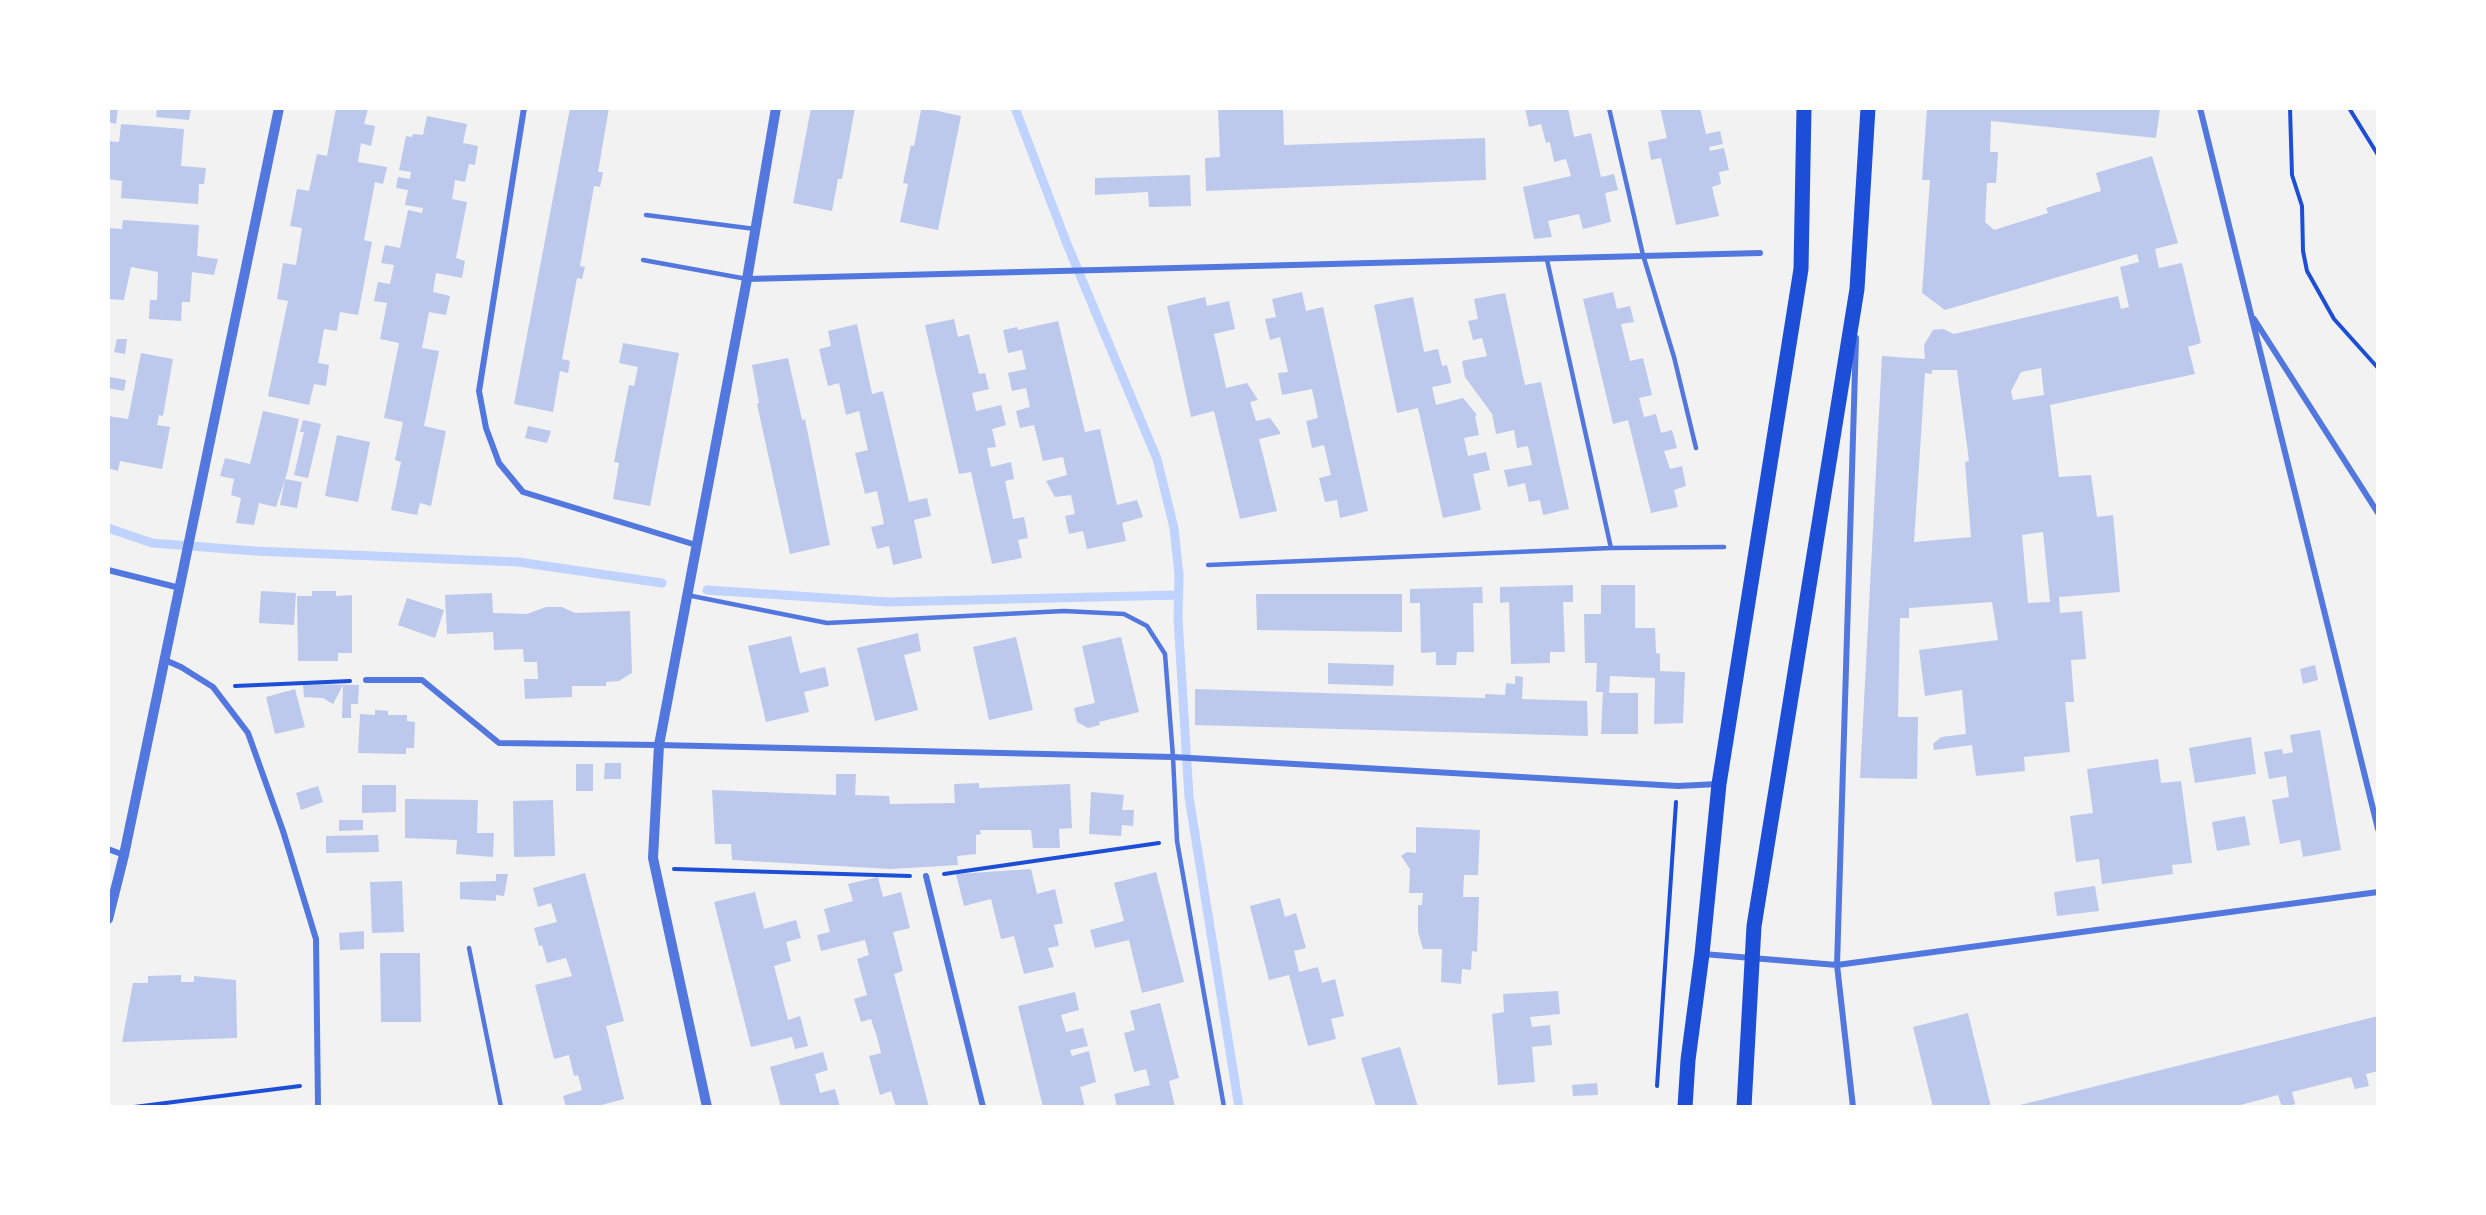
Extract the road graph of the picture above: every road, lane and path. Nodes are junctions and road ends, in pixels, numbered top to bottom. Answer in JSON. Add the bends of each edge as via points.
{"nodes":[{"id":1,"x":279,"y":108,"type":"edge"},
{"id":2,"x":522,"y":108,"type":"edge"},
{"id":3,"x":776,"y":108,"type":"edge"},
{"id":4,"x":1610,"y":108,"type":"edge"},
{"id":5,"x":1804,"y":108,"type":"edge"},
{"id":6,"x":1869,"y":108,"type":"edge"},
{"id":7,"x":2200,"y":108,"type":"edge"},
{"id":8,"x":2290,"y":108,"type":"edge"},
{"id":9,"x":2349,"y":108,"type":"edge"},
{"id":10,"x":2378,"y":155,"type":"edge"},
{"id":11,"x":646,"y":215,"type":"dead end"},
{"id":12,"x":755,"y":229,"type":"junction"},
{"id":13,"x":1760,"y":252,"type":"dead end"},
{"id":14,"x":1643,"y":255,"type":"junction"},
{"id":15,"x":643,"y":260,"type":"dead end"},
{"id":16,"x":1547,"y":260,"type":"junction"},
{"id":17,"x":747,"y":279,"type":"junction"},
{"id":18,"x":1857,"y":289,"type":"junction"},
{"id":19,"x":2250,"y":314,"type":"junction"},
{"id":20,"x":2378,"y":368,"type":"edge"},
{"id":21,"x":1696,"y":448,"type":"dead end"},
{"id":22,"x":2378,"y":513,"type":"edge"},
{"id":23,"x":696,"y":545,"type":"junction"},
{"id":24,"x":1724,"y":547,"type":"dead end"},
{"id":25,"x":1611,"y":548,"type":"junction"},
{"id":26,"x":1208,"y":565,"type":"dead end"},
{"id":27,"x":108,"y":570,"type":"edge"},
{"id":28,"x":180,"y":588,"type":"junction"},
{"id":29,"x":687,"y":595,"type":"junction"},
{"id":30,"x":165,"y":660,"type":"junction"},
{"id":31,"x":366,"y":680,"type":"joint"},
{"id":32,"x":213,"y":687,"type":"junction"},
{"id":33,"x":659,"y":745,"type":"junction"},
{"id":34,"x":1173,"y":757,"type":"junction"},
{"id":35,"x":1719,"y":784,"type":"junction"},
{"id":36,"x":1678,"y":786,"type":"junction"},
{"id":37,"x":2378,"y":830,"type":"edge"},
{"id":38,"x":108,"y":849,"type":"edge"},
{"id":39,"x":124,"y":855,"type":"junction"},
{"id":40,"x":926,"y":876,"type":"dead end"},
{"id":41,"x":2378,"y":892,"type":"edge"},
{"id":42,"x":108,"y":919,"type":"edge"},
{"id":43,"x":469,"y":948,"type":"dead end"},
{"id":44,"x":1702,"y":954,"type":"junction"},
{"id":45,"x":1751,"y":958,"type":"junction"},
{"id":46,"x":1837,"y":965,"type":"junction"},
{"id":47,"x":318,"y":1084,"type":"junction"},
{"id":48,"x":1657,"y":1086,"type":"dead end"},
{"id":49,"x":705,"y":1106,"type":"edge"},
{"id":50,"x":134,"y":1107,"type":"edge"},
{"id":51,"x":318,"y":1107,"type":"edge"},
{"id":52,"x":501,"y":1107,"type":"edge"},
{"id":53,"x":983,"y":1107,"type":"edge"},
{"id":54,"x":1224,"y":1107,"type":"edge"},
{"id":55,"x":1685,"y":1107,"type":"edge"},
{"id":56,"x":1744,"y":1107,"type":"edge"},
{"id":57,"x":1853,"y":1107,"type":"edge"}],
"edges":[{"from":1,"to":28,"type":"street"},
{"from":2,"to":23,"type":"street","via":[[480,391],[486,428],[499,463],[523,492]]},
{"from":3,"to":12,"type":"street"},
{"from":4,"to":14,"type":"lane"},
{"from":5,"to":35,"type":"main road","via":[[1802,269]]},
{"from":6,"to":18,"type":"main road"},
{"from":7,"to":19,"type":"street"},
{"from":8,"to":20,"type":"path","via":[[2292,175],[2302,206],[2307,271],[2334,319]]},
{"from":9,"to":10,"type":"path"},
{"from":11,"to":12,"type":"lane"},
{"from":12,"to":17,"type":"street"},
{"from":13,"to":14,"type":"street"},
{"from":14,"to":16,"type":"street"},
{"from":14,"to":21,"type":"lane"},
{"from":15,"to":17,"type":"lane"},
{"from":16,"to":17,"type":"street"},
{"from":16,"to":25,"type":"lane"},
{"from":17,"to":23,"type":"street"},
{"from":18,"to":45,"type":"main road"},
{"from":18,"to":46,"type":"street"},
{"from":19,"to":22,"type":"street"},
{"from":19,"to":37,"type":"street"},
{"from":23,"to":29,"type":"street"},
{"from":24,"to":25,"type":"lane"},
{"from":25,"to":26,"type":"lane"},
{"from":27,"to":28,"type":"street"},
{"from":28,"to":30,"type":"street"},
{"from":29,"to":33,"type":"street"},
{"from":29,"to":34,"type":"lane","via":[[827,623],[1064,611],[1124,614],[1147,626],[1165,654]]},
{"from":30,"to":32,"type":"street"},
{"from":30,"to":39,"type":"street"},
{"from":31,"to":32,"type":"path"},
{"from":31,"to":33,"type":"street","via":[[422,680],[499,743]]},
{"from":32,"to":47,"type":"street","via":[[248,733],[316,939]]},
{"from":33,"to":34,"type":"street"},
{"from":33,"to":49,"type":"street","via":[[654,858]]},
{"from":34,"to":36,"type":"street"},
{"from":34,"to":54,"type":"lane","via":[[1177,841]]},
{"from":35,"to":36,"type":"street"},
{"from":35,"to":44,"type":"main road"},
{"from":36,"to":48,"type":"path"},
{"from":38,"to":39,"type":"street"},
{"from":39,"to":42,"type":"street"},
{"from":40,"to":53,"type":"street"},
{"from":41,"to":46,"type":"street"},
{"from":43,"to":52,"type":"lane"},
{"from":44,"to":45,"type":"street"},
{"from":44,"to":55,"type":"main road"},
{"from":45,"to":46,"type":"street"},
{"from":45,"to":56,"type":"main road"},
{"from":46,"to":57,"type":"street"},
{"from":47,"to":50,"type":"path"},
{"from":47,"to":51,"type":"street"}]}
